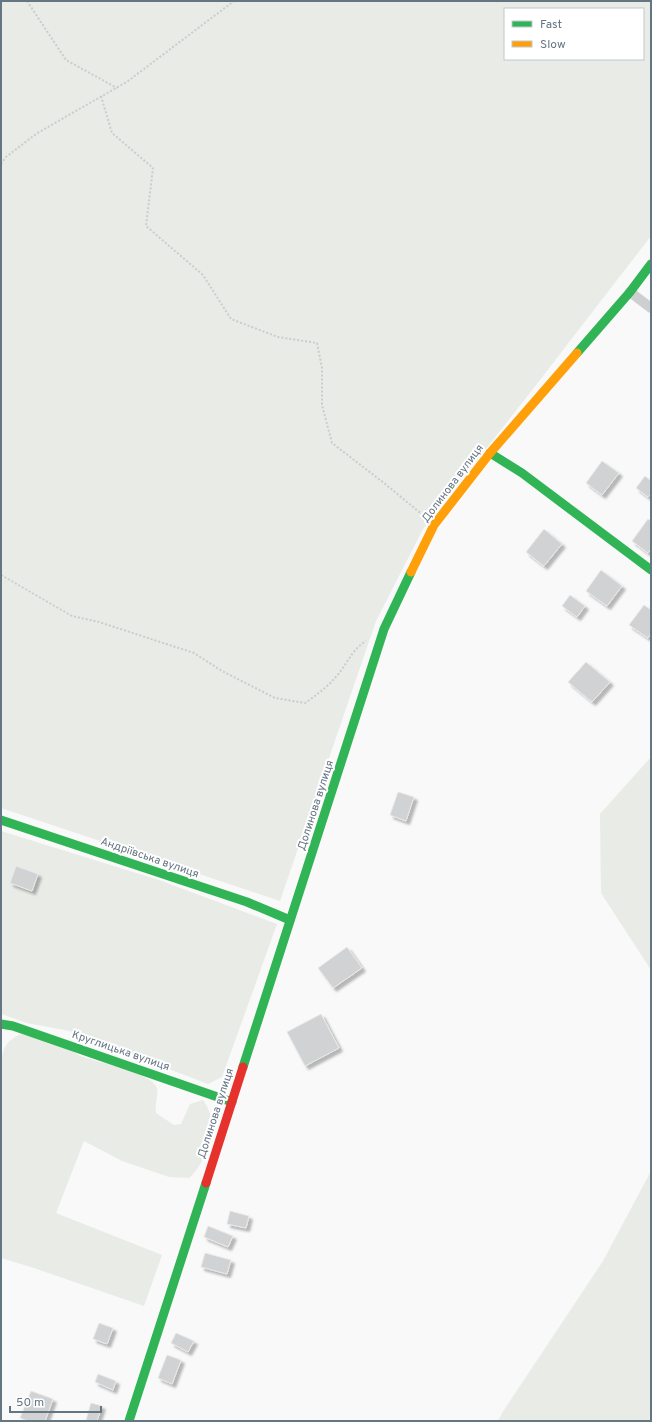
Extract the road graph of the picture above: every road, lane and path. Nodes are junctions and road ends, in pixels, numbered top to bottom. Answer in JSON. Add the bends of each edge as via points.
{"nodes":[{"id":1,"x":27,"y":1,"type":"edge"},
{"id":2,"x":234,"y":1,"type":"edge"},
{"id":3,"x":117,"y":88,"type":"junction"},
{"id":4,"x":102,"y":96,"type":"junction"},
{"id":5,"x":1,"y":164,"type":"edge"},
{"id":6,"x":651,"y":264,"type":"edge"},
{"id":7,"x":630,"y":292,"type":"junction"},
{"id":8,"x":651,"y":308,"type":"edge"},
{"id":9,"x":490,"y":453,"type":"junction"},
{"id":10,"x":434,"y":525,"type":"junction"},
{"id":11,"x":651,"y":570,"type":"edge"},
{"id":12,"x":1,"y":575,"type":"edge"},
{"id":13,"x":384,"y":630,"type":"junction"},
{"id":14,"x":1,"y":820,"type":"edge"},
{"id":15,"x":290,"y":920,"type":"junction"},
{"id":16,"x":1,"y":1024,"type":"edge"},
{"id":17,"x":232,"y":1102,"type":"junction"},
{"id":18,"x":129,"y":1421,"type":"edge"}],
"edges":[{"from":1,"to":3,"type":"path","via":[[66,60]]},
{"from":2,"to":3,"type":"path"},
{"from":3,"to":4,"type":"path"},
{"from":4,"to":5,"type":"path","via":[[36,134],[6,157]]},
{"from":4,"to":10,"type":"path","via":[[112,133],[153,168],[146,226],[203,275],[231,319],[278,337],[317,343],[322,368],[322,405],[332,443]]},
{"from":6,"to":7,"type":"street","name":"Долинова вулиця"},
{"from":7,"to":8,"type":"street"},
{"from":7,"to":9,"type":"street","name":"Долинова вулиця"},
{"from":9,"to":10,"type":"street","name":"Долинова вулиця"},
{"from":9,"to":11,"type":"street","via":[[522,473]]},
{"from":10,"to":13,"type":"street","name":"Долинова вулиця"},
{"from":12,"to":13,"type":"path","via":[[72,616],[100,622],[194,653],[222,671],[275,698],[304,703],[321,692],[359,645]]},
{"from":13,"to":15,"type":"street","name":"Долинова вулиця"},
{"from":14,"to":15,"type":"street","name":"Андріївська вулиця","via":[[247,902]]},
{"from":15,"to":17,"type":"street","name":"Долинова вулиця"},
{"from":16,"to":17,"type":"street","name":"Круглицька вулиця","via":[[114,1060]]},
{"from":17,"to":18,"type":"street","name":"Долинова вулиця"}]}
